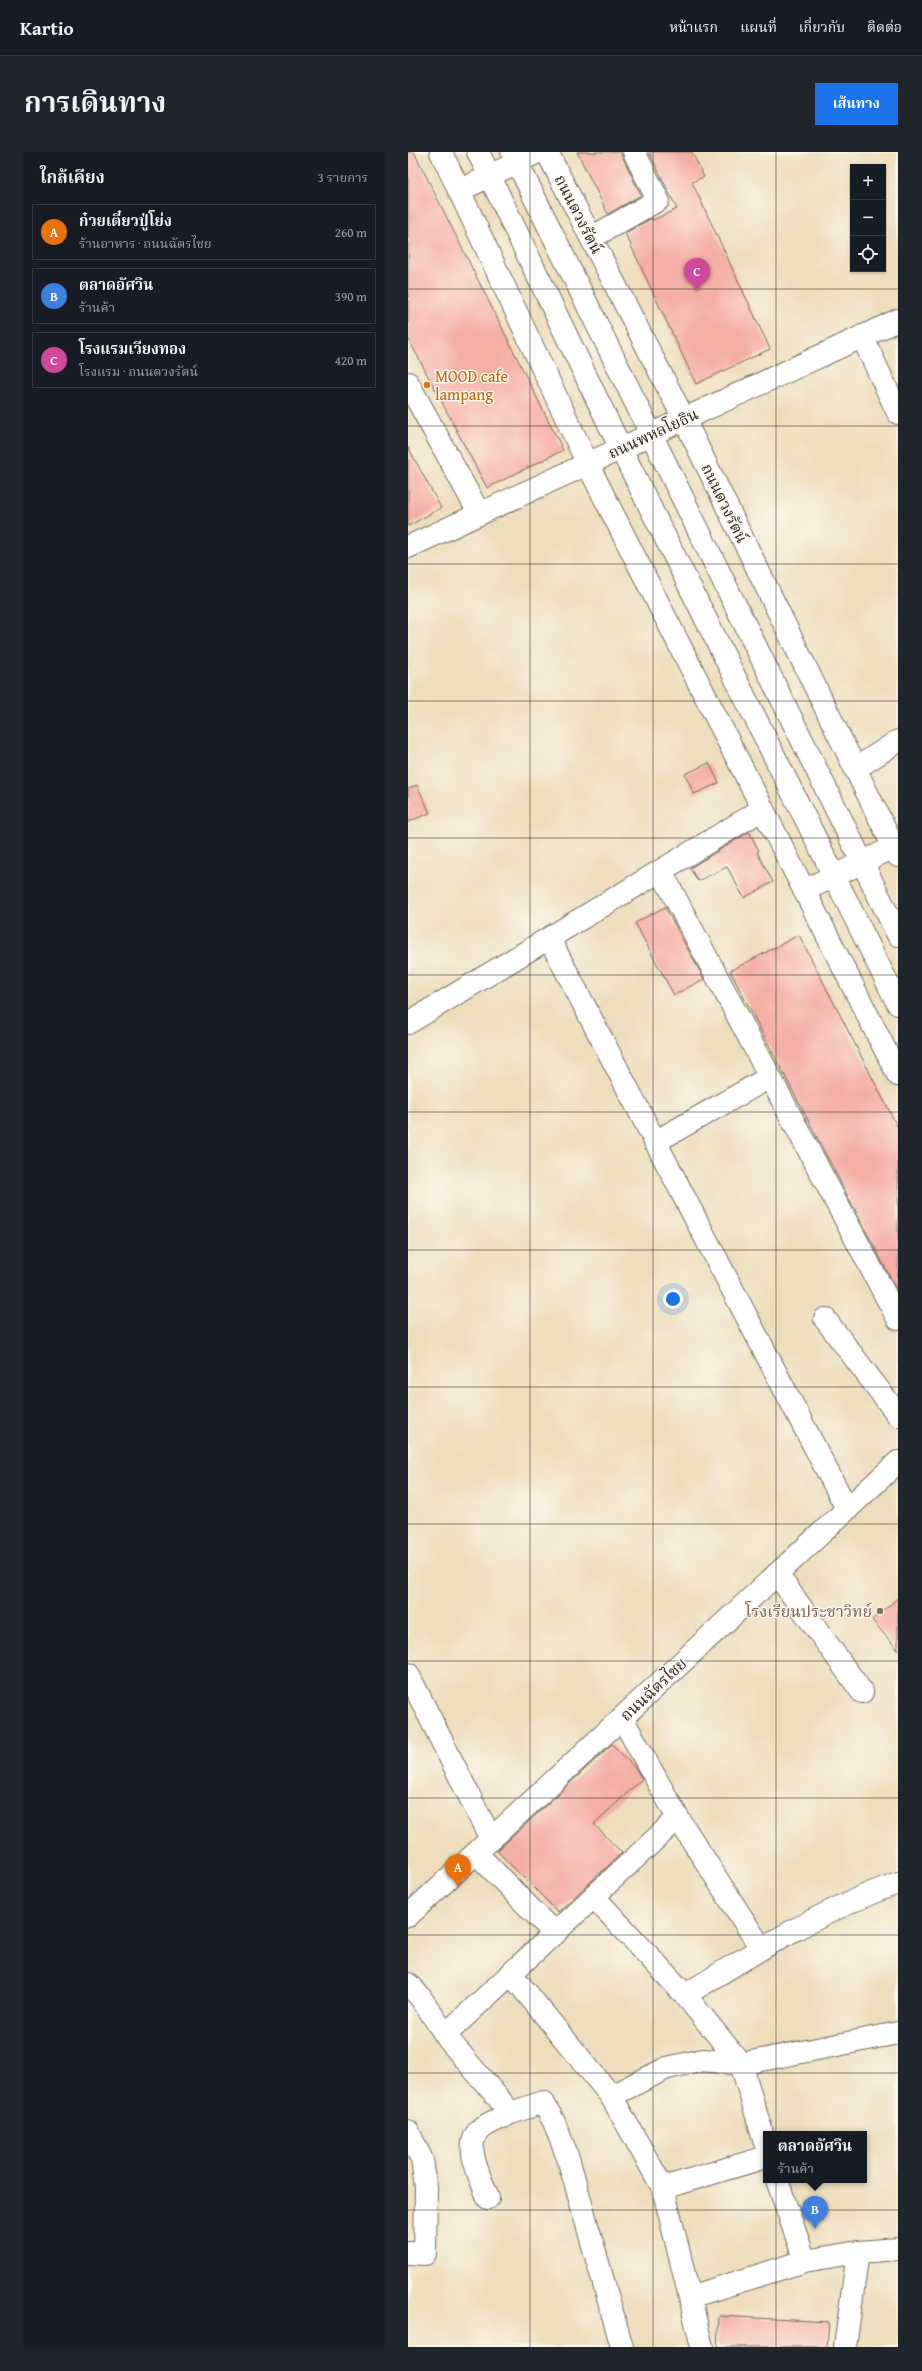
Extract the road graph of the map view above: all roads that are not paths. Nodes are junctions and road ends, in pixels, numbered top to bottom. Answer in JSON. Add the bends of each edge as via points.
{"nodes":[{"id":1,"x":441,"y":152,"type":"edge"},
{"id":2,"x":478,"y":152,"type":"edge"},
{"id":3,"x":538,"y":152,"type":"edge"},
{"id":4,"x":547,"y":152,"type":"edge"},
{"id":5,"x":634,"y":152,"type":"edge"},
{"id":6,"x":515,"y":157,"type":"edge"},
{"id":7,"x":488,"y":176,"type":"junction"},
{"id":8,"x":459,"y":191,"type":"junction"},
{"id":9,"x":591,"y":238,"type":"junction"},
{"id":10,"x":898,"y":320,"type":"edge"},
{"id":11,"x":862,"y":336,"type":"junction"},
{"id":12,"x":408,"y":383,"type":"edge"},
{"id":13,"x":898,"y":413,"type":"edge"},
{"id":14,"x":684,"y":419,"type":"junction"},
{"id":15,"x":652,"y":434,"type":"junction"},
{"id":16,"x":621,"y":448,"type":"junction"},
{"id":17,"x":588,"y":464,"type":"junction"},
{"id":18,"x":479,"y":513,"type":"junction"},
{"id":19,"x":408,"y":547,"type":"edge"},
{"id":20,"x":895,"y":749,"type":"edge"},
{"id":21,"x":855,"y":769,"type":"junction"},
{"id":22,"x":763,"y":809,"type":"junction"},
{"id":23,"x":896,"y":851,"type":"edge"},
{"id":24,"x":862,"y":862,"type":"junction"},
{"id":25,"x":661,"y":872,"type":"junction"},
{"id":26,"x":835,"y":875,"type":"junction"},
{"id":27,"x":805,"y":890,"type":"junction"},
{"id":28,"x":898,"y":935,"type":"edge"},
{"id":29,"x":549,"y":938,"type":"junction"},
{"id":30,"x":898,"y":1004,"type":"edge"},
{"id":31,"x":408,"y":1023,"type":"edge"},
{"id":32,"x":898,"y":1074,"type":"edge"},
{"id":33,"x":770,"y":1077,"type":"junction"},
{"id":34,"x":656,"y":1142,"type":"junction"},
{"id":35,"x":825,"y":1319,"type":"dead end"},
{"id":36,"x":898,"y":1319,"type":"edge"},
{"id":37,"x":898,"y":1415,"type":"edge"},
{"id":38,"x":898,"y":1462,"type":"edge"},
{"id":39,"x":847,"y":1509,"type":"junction"},
{"id":40,"x":777,"y":1574,"type":"junction"},
{"id":41,"x":408,"y":1674,"type":"edge"},
{"id":42,"x":862,"y":1692,"type":"dead end"},
{"id":43,"x":622,"y":1718,"type":"junction"},
{"id":44,"x":678,"y":1818,"type":"junction"},
{"id":45,"x":484,"y":1846,"type":"junction"},
{"id":46,"x":898,"y":1883,"type":"edge"},
{"id":47,"x":594,"y":1897,"type":"junction"},
{"id":48,"x":408,"y":1916,"type":"edge"},
{"id":49,"x":555,"y":1934,"type":"junction"},
{"id":50,"x":761,"y":1948,"type":"junction"},
{"id":51,"x":512,"y":1974,"type":"junction"},
{"id":52,"x":408,"y":1984,"type":"edge"},
{"id":53,"x":686,"y":1995,"type":"junction"},
{"id":54,"x":898,"y":2033,"type":"edge"},
{"id":55,"x":445,"y":2035,"type":"junction"},
{"id":56,"x":741,"y":2064,"type":"junction"},
{"id":57,"x":610,"y":2096,"type":"junction"},
{"id":58,"x":512,"y":2113,"type":"junction"},
{"id":59,"x":408,"y":2131,"type":"edge"},
{"id":60,"x":763,"y":2136,"type":"edge"},
{"id":61,"x":763,"y":2158,"type":"edge"},
{"id":62,"x":778,"y":2183,"type":"edge"},
{"id":63,"x":663,"y":2188,"type":"junction"},
{"id":64,"x":488,"y":2198,"type":"dead end"},
{"id":65,"x":898,"y":2249,"type":"edge"},
{"id":66,"x":858,"y":2252,"type":"junction"},
{"id":67,"x":408,"y":2253,"type":"edge"},
{"id":68,"x":805,"y":2261,"type":"junction"},
{"id":69,"x":690,"y":2297,"type":"junction"},
{"id":70,"x":622,"y":2347,"type":"edge"},
{"id":71,"x":702,"y":2347,"type":"edge"},
{"id":72,"x":846,"y":2347,"type":"edge"}],
"edges":[{"from":1,"to":8,"type":"street"},
{"from":2,"to":7,"type":"street"},
{"from":3,"to":6,"type":"street"},
{"from":4,"to":9,"type":"street","name":"ถนนดวงรัตน์"},
{"from":5,"to":9,"type":"street","via":[[658,200]]},
{"from":6,"to":7,"type":"street"},
{"from":6,"to":15,"type":"street"},
{"from":7,"to":8,"type":"street"},
{"from":7,"to":16,"type":"street"},
{"from":8,"to":17,"type":"street"},
{"from":9,"to":14,"type":"street","name":"ถนนดวงรัตน์"},
{"from":10,"to":11,"type":"street","name":"ถนนพหลโยธิน"},
{"from":11,"to":13,"type":"street"},
{"from":11,"to":14,"type":"street","name":"ถนนพหลโยธิน"},
{"from":12,"to":18,"type":"street"},
{"from":14,"to":15,"type":"street","name":"ถนนพหลโยธิน"},
{"from":14,"to":21,"type":"street","name":"ถนนดวงรัตน์"},
{"from":15,"to":16,"type":"street","name":"ถนนพหลโยธิน"},
{"from":15,"to":24,"type":"street"},
{"from":16,"to":17,"type":"street","name":"ถนนพหลโยธิน"},
{"from":16,"to":26,"type":"street"},
{"from":17,"to":18,"type":"street","name":"ถนนพหลโยธิน"},
{"from":17,"to":22,"type":"street"},
{"from":18,"to":19,"type":"street","name":"ถนนพหลโยธิน"},
{"from":20,"to":21,"type":"street"},
{"from":21,"to":23,"type":"street","name":"ถนนดวงรัตน์"},
{"from":22,"to":25,"type":"street"},
{"from":22,"to":27,"type":"street"},
{"from":23,"to":24,"type":"street"},
{"from":24,"to":26,"type":"street"},
{"from":24,"to":28,"type":"street"},
{"from":25,"to":29,"type":"street"},
{"from":25,"to":33,"type":"street"},
{"from":26,"to":27,"type":"street"},
{"from":26,"to":30,"type":"street"},
{"from":27,"to":32,"type":"street"},
{"from":29,"to":31,"type":"street"},
{"from":29,"to":34,"type":"street"},
{"from":33,"to":34,"type":"street"},
{"from":33,"to":36,"type":"street"},
{"from":34,"to":39,"type":"street"},
{"from":35,"to":37,"type":"street"},
{"from":38,"to":39,"type":"street","name":"ถนนฉัตรไชย"},
{"from":39,"to":40,"type":"street","name":"ถนนฉัตรไชย"},
{"from":40,"to":42,"type":"street"},
{"from":40,"to":43,"type":"street","name":"ถนนฉัตรไชย"},
{"from":41,"to":45,"type":"street"},
{"from":43,"to":44,"type":"street"},
{"from":43,"to":45,"type":"street","name":"ถนนฉัตรไชย"},
{"from":44,"to":47,"type":"street"},
{"from":44,"to":50,"type":"street"},
{"from":45,"to":48,"type":"street","name":"ถนนฉัตรไชย"},
{"from":45,"to":49,"type":"street"},
{"from":46,"to":50,"type":"street","via":[[875,1891]]},
{"from":47,"to":49,"type":"street"},
{"from":47,"to":53,"type":"street"},
{"from":49,"to":51,"type":"street"},
{"from":50,"to":53,"type":"street"},
{"from":51,"to":55,"type":"street"},
{"from":51,"to":57,"type":"street"},
{"from":52,"to":55,"type":"street","via":[[422,1998]]},
{"from":53,"to":56,"type":"street"},
{"from":54,"to":56,"type":"street"},
{"from":55,"to":58,"type":"street"},
{"from":56,"to":57,"type":"street","via":[[703,2060],[667,2068]]},
{"from":56,"to":60,"type":"street"},
{"from":57,"to":63,"type":"street"},
{"from":58,"to":64,"type":"street","via":[[480,2129],[473,2142],[474,2156]]},
{"from":58,"to":70,"type":"street","via":[[543,2102],[554,2122],[568,2158]]},
{"from":59,"to":67,"type":"street","via":[[422,2160],[426,2187],[425,2254]]},
{"from":61,"to":63,"type":"street"},
{"from":62,"to":68,"type":"street"},
{"from":63,"to":69,"type":"street"},
{"from":65,"to":66,"type":"street"},
{"from":66,"to":68,"type":"street"},
{"from":66,"to":72,"type":"street"},
{"from":68,"to":69,"type":"street"},
{"from":69,"to":71,"type":"street"}]}
